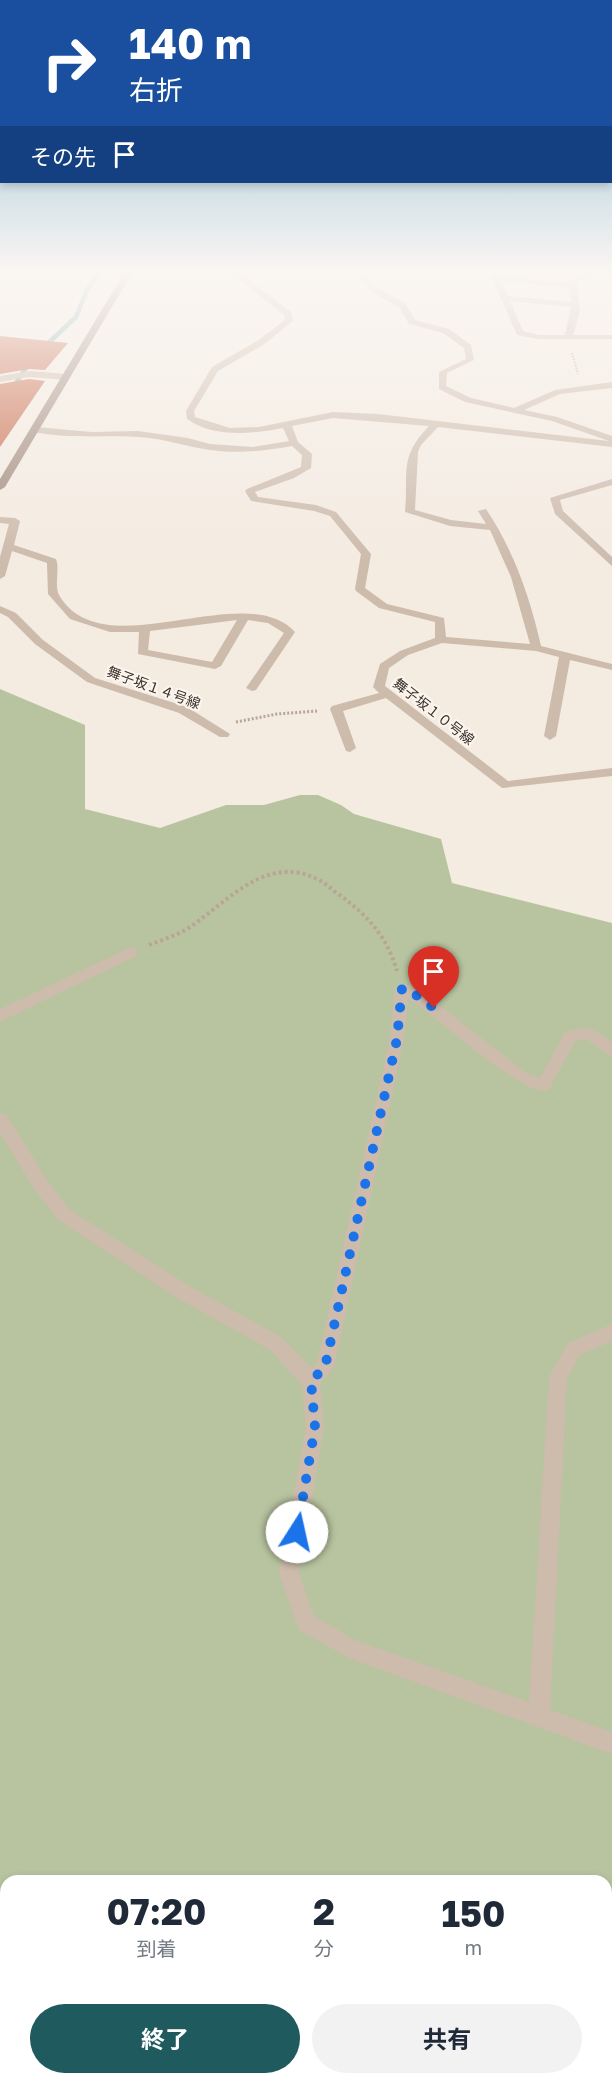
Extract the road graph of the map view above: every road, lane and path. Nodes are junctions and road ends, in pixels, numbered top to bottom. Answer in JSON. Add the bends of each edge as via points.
{"nodes":[{"id":1,"x":71,"y":370,"type":"edge"},
{"id":2,"x":214,"y":370,"type":"edge"},
{"id":3,"x":446,"y":370,"type":"edge"},
{"id":4,"x":578,"y":370,"type":"edge"},
{"id":5,"x":67,"y":377,"type":"junction"},
{"id":6,"x":0,"y":379,"type":"edge"},
{"id":7,"x":612,"y":386,"type":"edge"},
{"id":8,"x":583,"y":388,"type":"junction"},
{"id":9,"x":516,"y":410,"type":"junction"},
{"id":10,"x":435,"y":424,"type":"junction"},
{"id":11,"x":287,"y":426,"type":"junction"},
{"id":12,"x":36,"y":430,"type":"junction"},
{"id":13,"x":612,"y":439,"type":"edge"},
{"id":14,"x":294,"y":443,"type":"junction"},
{"id":15,"x":612,"y":444,"type":"edge"},
{"id":16,"x":612,"y":482,"type":"edge"},
{"id":17,"x":0,"y":487,"type":"edge"},
{"id":18,"x":483,"y":511,"type":"dead end"},
{"id":19,"x":0,"y":520,"type":"edge"},
{"id":20,"x":495,"y":528,"type":"junction"},
{"id":21,"x":8,"y":546,"type":"junction"},
{"id":22,"x":612,"y":563,"type":"edge"},
{"id":23,"x":0,"y":576,"type":"edge"},
{"id":24,"x":0,"y":609,"type":"edge"},
{"id":25,"x":245,"y":616,"type":"junction"},
{"id":26,"x":145,"y":628,"type":"junction"},
{"id":27,"x":441,"y":640,"type":"junction"},
{"id":28,"x":536,"y":648,"type":"junction"},
{"id":29,"x":565,"y":656,"type":"junction"},
{"id":30,"x":612,"y":667,"type":"edge"},
{"id":31,"x":252,"y":688,"type":"dead end"},
{"id":32,"x":388,"y":694,"type":"junction"},
{"id":33,"x":336,"y":710,"type":"junction"},
{"id":34,"x":214,"y":726,"type":"junction"},
{"id":35,"x":224,"y":734,"type":"dead end"},
{"id":36,"x":550,"y":736,"type":"dead end"},
{"id":37,"x":350,"y":748,"type":"dead end"},
{"id":38,"x":612,"y":772,"type":"edge"},
{"id":39,"x":131,"y":952,"type":"joint"},
{"id":40,"x":402,"y":989,"type":"junction"},
{"id":41,"x":0,"y":1016,"type":"edge"},
{"id":42,"x":612,"y":1051,"type":"edge"},
{"id":43,"x":0,"y":1119,"type":"edge"},
{"id":44,"x":612,"y":1332,"type":"edge"},
{"id":45,"x":311,"y":1381,"type":"junction"},
{"id":46,"x":539,"y":1717,"type":"junction"},
{"id":47,"x":612,"y":1743,"type":"edge"}],
"edges":[{"from":1,"to":5,"type":"street"},
{"from":2,"to":11,"type":"street","via":[[190,411],[191,419],[230,431]]},
{"from":3,"to":9,"type":"street","via":[[442,372],[442,387],[468,400]]},
{"from":4,"to":8,"type":"path"},
{"from":5,"to":6,"type":"street","via":[[29,374]]},
{"from":5,"to":12,"type":"street"},
{"from":7,"to":8,"type":"street"},
{"from":8,"to":9,"type":"street","via":[[558,392]]},
{"from":9,"to":13,"type":"street"},
{"from":10,"to":11,"type":"street","via":[[333,415]]},
{"from":10,"to":15,"type":"street"},
{"from":10,"to":20,"type":"street","via":[[416,446],[410,512],[450,523]]},
{"from":11,"to":14,"type":"street"},
{"from":12,"to":14,"type":"street","via":[[138,434],[209,447],[253,450]]},
{"from":12,"to":17,"type":"street"},
{"from":14,"to":27,"type":"street","via":[[307,454],[306,468],[250,491],[254,499],[333,514],[366,554],[360,589],[383,606],[440,620]]},
{"from":16,"to":22,"type":"street","via":[[555,498],[558,512]]},
{"from":18,"to":20,"type":"street"},
{"from":19,"to":21,"type":"street","via":[[15,521]]},
{"from":20,"to":28,"type":"street","via":[[527,607]]},
{"from":21,"to":23,"type":"street"},
{"from":21,"to":26,"type":"street","via":[[52,561],[53,594],[74,617],[110,629]]},
{"from":24,"to":34,"type":"street","name":"舞子坂１４号線","via":[[91,680],[183,710]]},
{"from":25,"to":26,"type":"street"},
{"from":25,"to":26,"type":"street","via":[[215,666],[142,652]]},
{"from":25,"to":31,"type":"street","via":[[271,620],[290,632]]},
{"from":27,"to":28,"type":"street","name":"舞子坂１０号線"},
{"from":27,"to":32,"type":"street","name":"舞子坂１０号線","via":[[404,653],[384,666],[379,687]]},
{"from":28,"to":29,"type":"street","name":"舞子坂１０号線"},
{"from":29,"to":30,"type":"street","name":"舞子坂１０号線"},
{"from":29,"to":36,"type":"street"},
{"from":32,"to":33,"type":"street"},
{"from":32,"to":38,"type":"street","name":"舞子坂１０号線","via":[[506,786]]},
{"from":33,"to":34,"type":"path","name":"舞子坂１４号線","via":[[277,714]]},
{"from":33,"to":37,"type":"street"},
{"from":34,"to":35,"type":"street","name":"舞子坂１４号線"},
{"from":39,"to":40,"type":"path","via":[[187,929],[239,888],[272,872],[285,871],[315,878],[365,914],[392,950]]},
{"from":39,"to":41,"type":"street"},
{"from":40,"to":42,"type":"street","via":[[416,995],[523,1078],[544,1086],[570,1036],[589,1034]]},
{"from":40,"to":45,"type":"street","via":[[397,1039],[325,1367]]},
{"from":43,"to":45,"type":"street","via":[[64,1215],[185,1293],[275,1342]]},
{"from":44,"to":46,"type":"street","via":[[574,1349],[558,1377]]},
{"from":45,"to":46,"type":"street","via":[[315,1427],[289,1574],[306,1623],[349,1648]]},
{"from":46,"to":47,"type":"street"}]}
